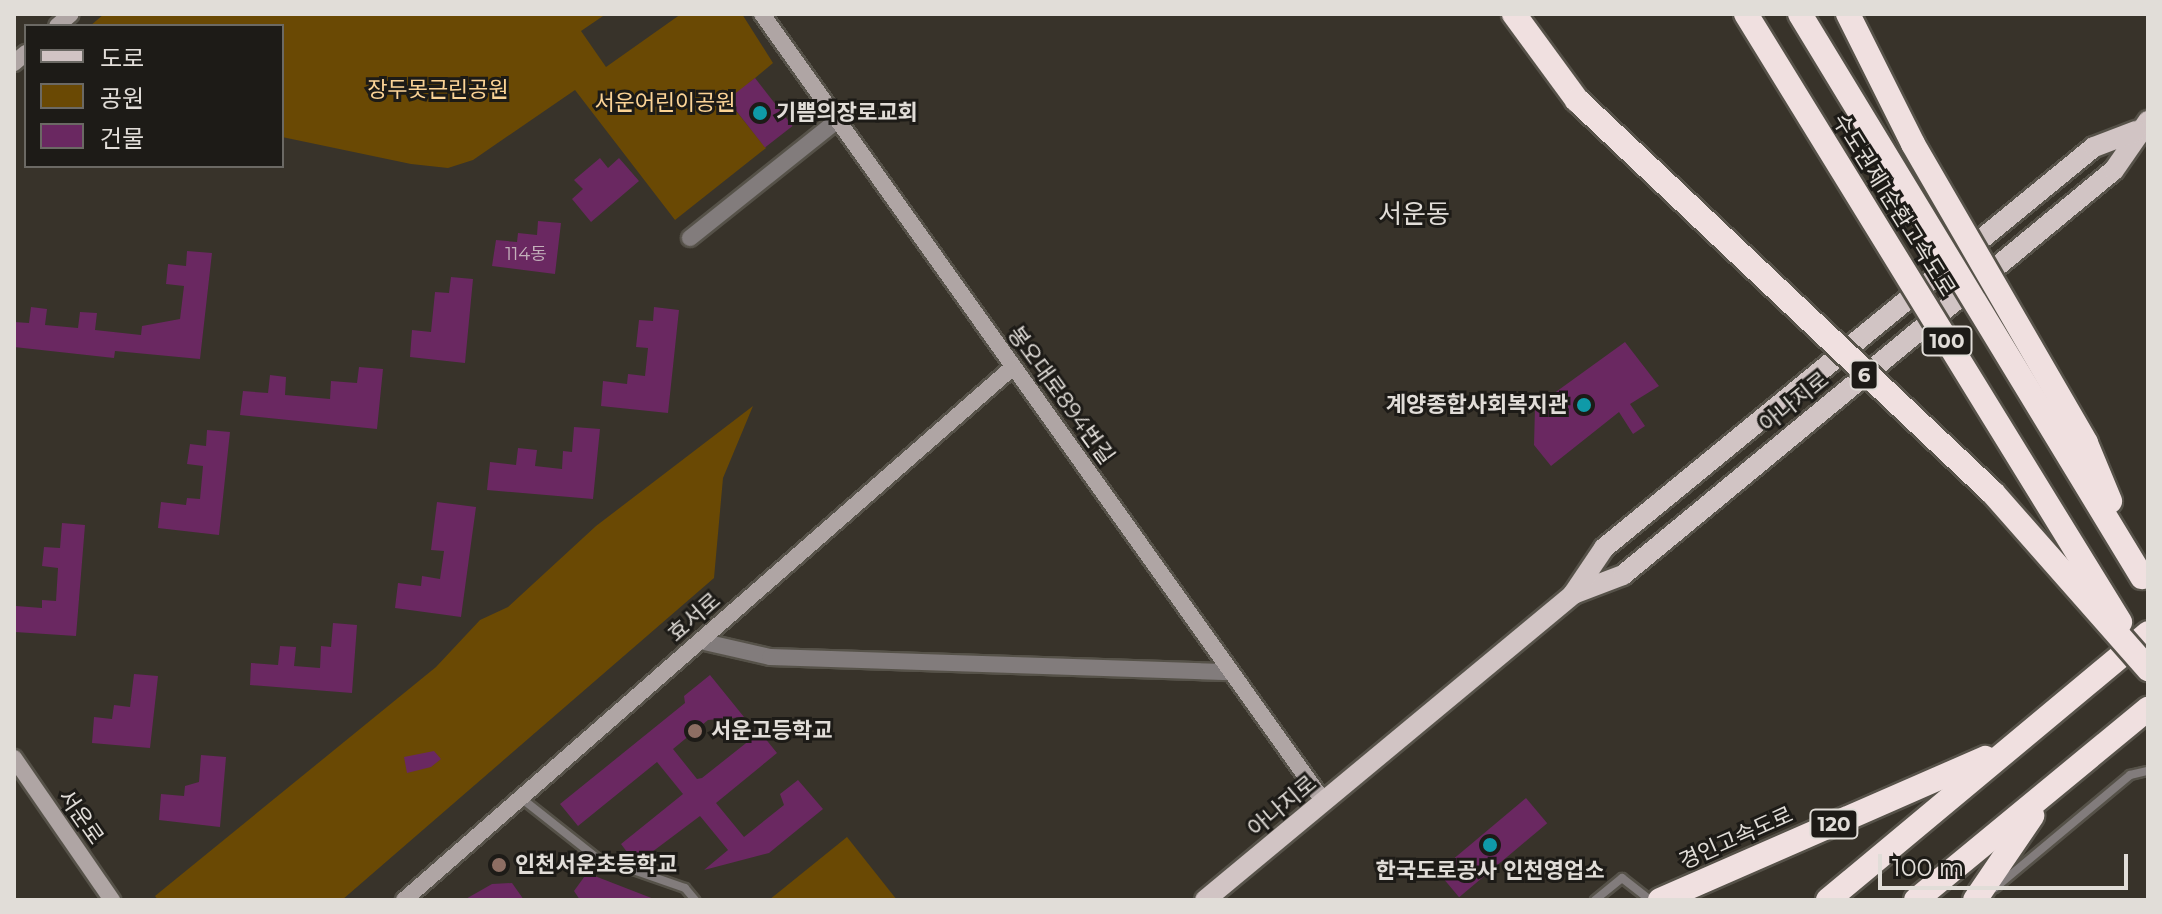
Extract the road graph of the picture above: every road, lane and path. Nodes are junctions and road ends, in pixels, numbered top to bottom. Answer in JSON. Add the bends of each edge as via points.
{"nodes":[{"id":1,"x":762,"y":14,"type":"edge"},
{"id":2,"x":1514,"y":14,"type":"edge"},
{"id":3,"x":1746,"y":14,"type":"edge"},
{"id":4,"x":1800,"y":14,"type":"edge"},
{"id":5,"x":1848,"y":14,"type":"edge"},
{"id":6,"x":838,"y":120,"type":"junction"},
{"id":7,"x":2142,"y":126,"type":"edge"},
{"id":8,"x":690,"y":238,"type":"dead end"},
{"id":9,"x":1013,"y":367,"type":"junction"},
{"id":10,"x":2145,"y":582,"type":"edge"},
{"id":11,"x":1573,"y":594,"type":"junction"},
{"id":12,"x":2148,"y":633,"type":"edge"},
{"id":13,"x":700,"y":641,"type":"junction"},
{"id":14,"x":2148,"y":668,"type":"edge"},
{"id":15,"x":1231,"y":672,"type":"junction"},
{"id":16,"x":2148,"y":709,"type":"edge"},
{"id":17,"x":2009,"y":747,"type":"junction"},
{"id":18,"x":15,"y":760,"type":"edge"},
{"id":19,"x":2148,"y":771,"type":"edge"},
{"id":20,"x":2048,"y":792,"type":"junction"},
{"id":21,"x":521,"y":798,"type":"junction"},
{"id":22,"x":1324,"y":802,"type":"junction"},
{"id":23,"x":597,"y":858,"type":"dead end"},
{"id":24,"x":616,"y":864,"type":"dead end"},
{"id":25,"x":112,"y":900,"type":"edge"},
{"id":26,"x":404,"y":900,"type":"edge"},
{"id":27,"x":695,"y":900,"type":"edge"},
{"id":28,"x":1205,"y":900,"type":"edge"},
{"id":29,"x":1595,"y":900,"type":"edge"},
{"id":30,"x":1650,"y":900,"type":"edge"},
{"id":31,"x":1660,"y":900,"type":"edge"},
{"id":32,"x":1828,"y":900,"type":"edge"},
{"id":33,"x":1916,"y":900,"type":"edge"},
{"id":34,"x":1975,"y":900,"type":"edge"},
{"id":35,"x":1984,"y":900,"type":"edge"}],
"edges":[{"from":1,"to":6,"type":"street","name":"봉오대로894번길"},
{"from":2,"to":14,"type":"highway","bridge":true,"via":[[1577,100],[1993,493]]},
{"from":3,"to":14,"type":"highway","name":"수도권제1순환고속도로","number":"100","bridge":true},
{"from":4,"to":10,"type":"highway","name":"수도권제1순환고속도로","number":"100","bridge":true},
{"from":5,"to":10,"type":"highway","bridge":true,"via":[[1913,144],[2086,443]]},
{"from":6,"to":8,"type":"street"},
{"from":6,"to":9,"type":"street","name":"봉오대로894번길"},
{"from":7,"to":11,"type":"main road","name":"아나지로","number":"6","via":[[2094,147],[1604,548]]},
{"from":7,"to":11,"type":"main road","name":"아나지로","number":"6","via":[[2114,170],[1623,575]]},
{"from":9,"to":13,"type":"street","name":"효서로"},
{"from":9,"to":15,"type":"street","name":"봉오대로894번길"},
{"from":11,"to":22,"type":"main road","name":"아나지로","number":"6"},
{"from":12,"to":17,"type":"highway","name":"경인고속도로","number":"120"},
{"from":13,"to":15,"type":"street","via":[[770,657]]},
{"from":13,"to":21,"type":"street","name":"효서로"},
{"from":15,"to":22,"type":"street","name":"봉오대로894번길"},
{"from":16,"to":20,"type":"highway"},
{"from":17,"to":31,"type":"highway","name":"경인고속도로","number":"120"},
{"from":17,"to":32,"type":"highway","name":"경인고속도로","number":"120"},
{"from":18,"to":25,"type":"street","name":"서운로"},
{"from":19,"to":35,"type":"lane","via":[[2130,775]]},
{"from":20,"to":33,"type":"highway"},
{"from":20,"to":34,"type":"highway"},
{"from":21,"to":23,"type":"lane"},
{"from":21,"to":26,"type":"street","name":"효서로"},
{"from":22,"to":28,"type":"main road","name":"아나지로","number":"6"},
{"from":24,"to":27,"type":"lane","via":[[685,888]]},
{"from":29,"to":30,"type":"lane","via":[[1622,878]]}]}
